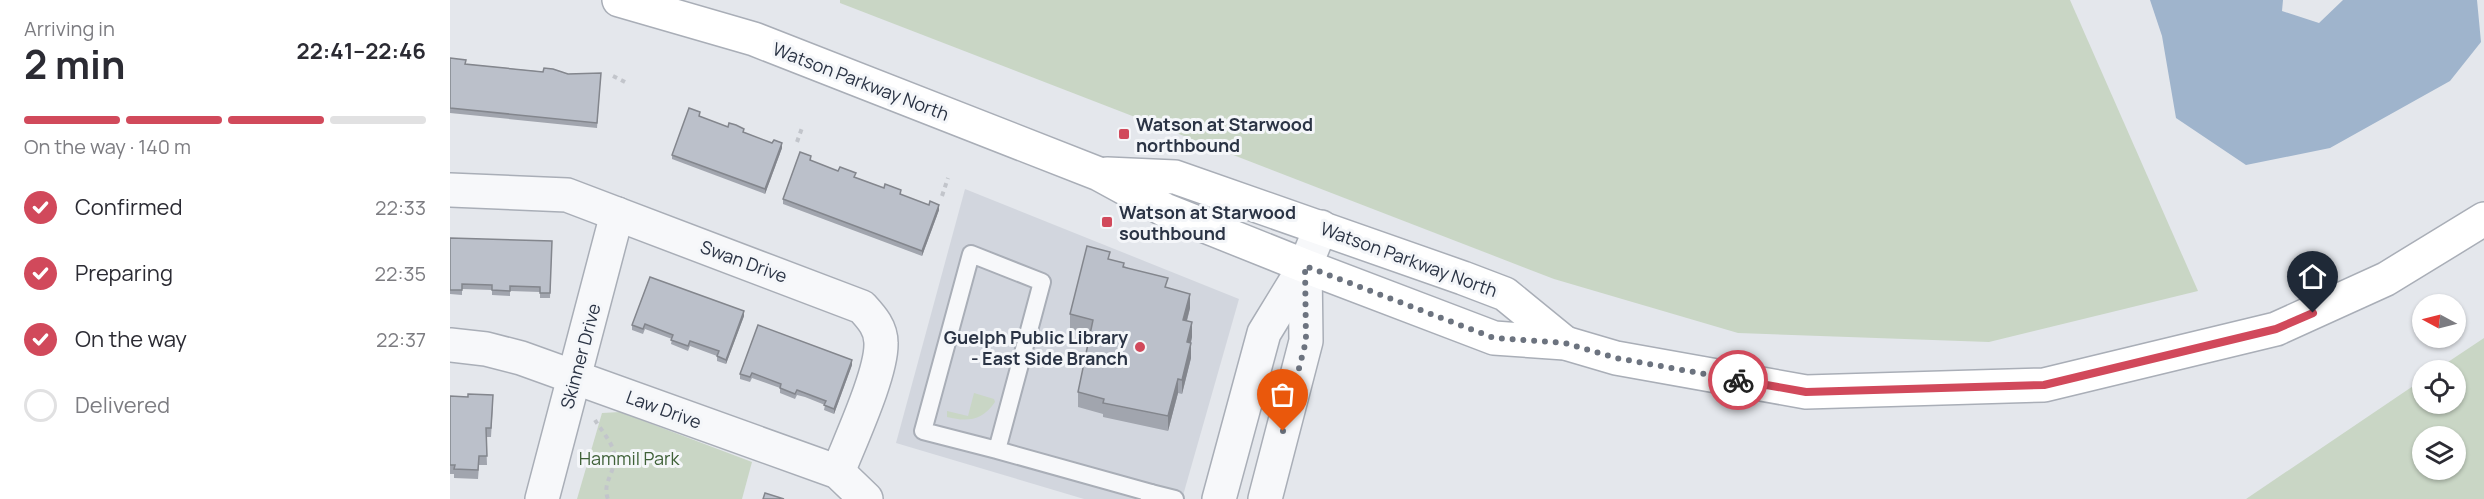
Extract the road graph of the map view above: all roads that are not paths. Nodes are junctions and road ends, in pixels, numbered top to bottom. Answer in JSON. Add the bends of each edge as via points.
{"nodes":[{"id":1,"x":618,"y":0,"type":"edge"},
{"id":2,"x":1099,"y":174,"type":"junction"},
{"id":3,"x":450,"y":190,"type":"edge"},
{"id":4,"x":617,"y":214,"type":"junction"},
{"id":5,"x":2484,"y":219,"type":"edge"},
{"id":6,"x":1321,"y":227,"type":"junction"},
{"id":7,"x":1305,"y":266,"type":"junction"},
{"id":8,"x":1565,"y":343,"type":"junction"},
{"id":9,"x":450,"y":345,"type":"edge"},
{"id":10,"x":574,"y":377,"type":"junction"},
{"id":11,"x":997,"y":450,"type":"junction"},
{"id":12,"x":838,"y":472,"type":"junction"},
{"id":13,"x":1150,"y":496,"type":"edge"},
{"id":14,"x":542,"y":499,"type":"edge"},
{"id":15,"x":866,"y":499,"type":"edge"},
{"id":16,"x":1175,"y":499,"type":"edge"},
{"id":17,"x":1219,"y":499,"type":"edge"},
{"id":18,"x":1265,"y":499,"type":"edge"}],
"edges":[{"from":1,"to":2,"type":"main road","name":"Watson Parkway North","via":[[754,39]]},
{"from":2,"to":6,"type":"main road","name":"Watson Parkway North","via":[[1175,177]]},
{"from":2,"to":7,"type":"main road","name":"Watson Parkway North","via":[[1165,210]]},
{"from":3,"to":4,"type":"street","name":"Swan Drive","via":[[567,195]]},
{"from":4,"to":10,"type":"street","name":"Skinner Drive"},
{"from":4,"to":12,"type":"street","name":"Swan Drive","via":[[843,298],[862,307],[876,322],[881,341],[880,361]]},
{"from":5,"to":8,"type":"main road","name":"Watson Parkway North","via":[[2386,279],[2276,329],[2044,385],[1806,392],[1616,358]]},
{"from":6,"to":7,"type":"street"},
{"from":6,"to":8,"type":"main road","name":"Watson Parkway North","via":[[1505,294]]},
{"from":7,"to":8,"type":"main road","name":"Watson Parkway North","via":[[1494,338]]},
{"from":7,"to":17,"type":"street","via":[[1264,333]]},
{"from":7,"to":18,"type":"street","via":[[1306,341]]},
{"from":9,"to":10,"type":"street","name":"Law Drive","via":[[521,358]]},
{"from":10,"to":12,"type":"street","name":"Law Drive"},
{"from":10,"to":14,"type":"street","name":"Skinner Drive"},
{"from":11,"to":11,"type":"lane","via":[[1042,282],[971,254],[923,431]]},
{"from":11,"to":13,"type":"lane"},
{"from":12,"to":15,"type":"street","name":"Law Drive"},
{"from":13,"to":16,"type":"lane"}]}
